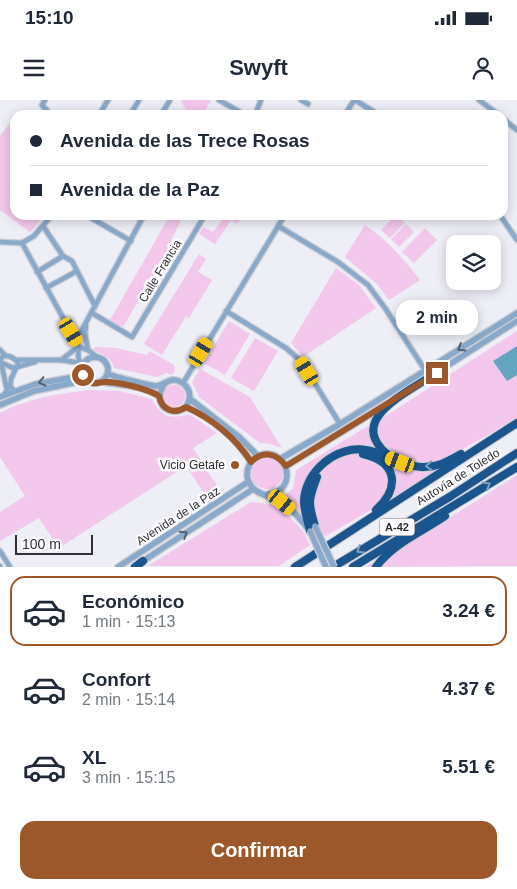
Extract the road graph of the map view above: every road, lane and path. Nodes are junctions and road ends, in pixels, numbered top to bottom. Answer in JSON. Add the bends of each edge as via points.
{"nodes":[{"id":1,"x":219,"y":100,"type":"edge"},
{"id":2,"x":301,"y":100,"type":"edge"},
{"id":3,"x":355,"y":100,"type":"edge"},
{"id":4,"x":480,"y":100,"type":"edge"},
{"id":5,"x":308,"y":104,"type":"dead end"},
{"id":6,"x":236,"y":110,"type":"edge"},
{"id":7,"x":371,"y":110,"type":"edge"},
{"id":8,"x":493,"y":110,"type":"edge"},
{"id":9,"x":48,"y":220,"type":"edge"},
{"id":10,"x":95,"y":220,"type":"edge"},
{"id":11,"x":142,"y":220,"type":"edge"},
{"id":12,"x":202,"y":220,"type":"edge"},
{"id":13,"x":282,"y":220,"type":"edge"},
{"id":14,"x":503,"y":220,"type":"edge"},
{"id":15,"x":43,"y":226,"type":"junction"},
{"id":16,"x":278,"y":226,"type":"junction"},
{"id":17,"x":517,"y":240,"type":"edge"},
{"id":18,"x":131,"y":241,"type":"junction"},
{"id":19,"x":0,"y":242,"type":"edge"},
{"id":20,"x":22,"y":243,"type":"junction"},
{"id":21,"x":63,"y":256,"type":"junction"},
{"id":22,"x":77,"y":271,"type":"junction"},
{"id":23,"x":37,"y":272,"type":"junction"},
{"id":24,"x":46,"y":288,"type":"junction"},
{"id":25,"x":95,"y":306,"type":"junction"},
{"id":26,"x":226,"y":311,"type":"junction"},
{"id":27,"x":92,"y":313,"type":"junction"},
{"id":28,"x":517,"y":313,"type":"edge"},
{"id":29,"x":517,"y":321,"type":"edge"},
{"id":30,"x":86,"y":322,"type":"junction"},
{"id":31,"x":76,"y":341,"type":"junction"},
{"id":32,"x":79,"y":346,"type":"junction"},
{"id":33,"x":0,"y":350,"type":"edge"},
{"id":34,"x":88,"y":350,"type":"junction"},
{"id":35,"x":6,"y":356,"type":"junction"},
{"id":36,"x":98,"y":357,"type":"junction"},
{"id":37,"x":1,"y":360,"type":"edge"},
{"id":38,"x":17,"y":360,"type":"junction"},
{"id":39,"x":61,"y":360,"type":"junction"},
{"id":40,"x":42,"y":361,"type":"junction"},
{"id":41,"x":82,"y":367,"type":"junction"},
{"id":42,"x":16,"y":368,"type":"junction"},
{"id":43,"x":428,"y":373,"type":"junction"},
{"id":44,"x":108,"y":374,"type":"junction"},
{"id":45,"x":86,"y":380,"type":"junction"},
{"id":46,"x":102,"y":382,"type":"junction"},
{"id":47,"x":183,"y":383,"type":"junction"},
{"id":48,"x":165,"y":384,"type":"junction"},
{"id":49,"x":14,"y":391,"type":"junction"},
{"id":50,"x":2,"y":396,"type":"edge"},
{"id":51,"x":159,"y":396,"type":"junction"},
{"id":52,"x":190,"y":399,"type":"junction"},
{"id":53,"x":0,"y":405,"type":"edge"},
{"id":54,"x":186,"y":407,"type":"junction"},
{"id":55,"x":517,"y":423,"type":"edge"},
{"id":56,"x":340,"y":424,"type":"junction"},
{"id":57,"x":488,"y":442,"type":"junction"},
{"id":58,"x":517,"y":453,"type":"edge"},
{"id":59,"x":258,"y":456,"type":"junction"},
{"id":60,"x":280,"y":459,"type":"junction"},
{"id":61,"x":251,"y":462,"type":"junction"},
{"id":62,"x":400,"y":462,"type":"junction"},
{"id":63,"x":286,"y":466,"type":"junction"},
{"id":64,"x":517,"y":467,"type":"edge"},
{"id":65,"x":248,"y":482,"type":"junction"},
{"id":66,"x":253,"y":489,"type":"junction"},
{"id":67,"x":265,"y":495,"type":"junction"},
{"id":68,"x":457,"y":503,"type":"junction"},
{"id":69,"x":359,"y":525,"type":"junction"},
{"id":70,"x":313,"y":529,"type":"junction"},
{"id":71,"x":0,"y":551,"type":"edge"},
{"id":72,"x":143,"y":561,"type":"joint"},
{"id":73,"x":10,"y":566,"type":"edge"},
{"id":74,"x":118,"y":566,"type":"edge"},
{"id":75,"x":135,"y":566,"type":"edge"},
{"id":76,"x":295,"y":566,"type":"edge"},
{"id":77,"x":326,"y":566,"type":"edge"},
{"id":78,"x":334,"y":566,"type":"edge"},
{"id":79,"x":353,"y":566,"type":"edge"},
{"id":80,"x":376,"y":566,"type":"edge"}],
"edges":[{"from":1,"to":6,"type":"street"},
{"from":2,"to":5,"type":"street"},
{"from":3,"to":7,"type":"street"},
{"from":4,"to":8,"type":"street"},
{"from":9,"to":15,"type":"street"},
{"from":10,"to":18,"type":"street"},
{"from":11,"to":18,"type":"street"},
{"from":12,"to":27,"type":"street","name":"Calle Francia","via":[[132,337]]},
{"from":13,"to":16,"type":"street"},
{"from":14,"to":17,"type":"street"},
{"from":15,"to":20,"type":"street"},
{"from":15,"to":21,"type":"street"},
{"from":16,"to":26,"type":"street"},
{"from":16,"to":43,"type":"street","via":[[368,284]]},
{"from":18,"to":25,"type":"street"},
{"from":19,"to":20,"type":"street"},
{"from":20,"to":23,"type":"street"},
{"from":21,"to":22,"type":"street","via":[[72,261]]},
{"from":21,"to":23,"type":"street"},
{"from":22,"to":24,"type":"street"},
{"from":22,"to":25,"type":"street"},
{"from":23,"to":24,"type":"street"},
{"from":24,"to":31,"type":"street"},
{"from":25,"to":27,"type":"street"},
{"from":26,"to":47,"type":"street"},
{"from":26,"to":56,"type":"street","via":[[301,361]]},
{"from":27,"to":30,"type":"street"},
{"from":28,"to":43,"type":"street","one_way":true},
{"from":29,"to":43,"type":"street"},
{"from":30,"to":31,"type":"street"},
{"from":30,"to":34,"type":"street"},
{"from":31,"to":32,"type":"street"},
{"from":32,"to":34,"type":"street"},
{"from":32,"to":39,"type":"street"},
{"from":32,"to":41,"type":"street","via":[[77,355]]},
{"from":33,"to":35,"type":"street"},
{"from":34,"to":36,"type":"street"},
{"from":35,"to":37,"type":"street"},
{"from":35,"to":38,"type":"street"},
{"from":36,"to":41,"type":"street","via":[[89,359]]},
{"from":36,"to":44,"type":"street","via":[[107,364]]},
{"from":37,"to":42,"type":"street","via":[[8,367]]},
{"from":37,"to":50,"type":"street","via":[[7,390]]},
{"from":38,"to":40,"type":"street"},
{"from":38,"to":42,"type":"street"},
{"from":39,"to":40,"type":"street"},
{"from":39,"to":41,"type":"street"},
{"from":40,"to":42,"type":"street"},
{"from":41,"to":45,"type":"street"},
{"from":41,"to":49,"type":"street","one_way":true,"via":[[74,377]]},
{"from":42,"to":49,"type":"street","via":[[10,386]]},
{"from":43,"to":56,"type":"street"},
{"from":43,"to":62,"type":"highway","via":[[382,410],[372,428],[374,440],[382,450]]},
{"from":43,"to":63,"type":"street"},
{"from":44,"to":46,"type":"street"},
{"from":44,"to":48,"type":"street","via":[[157,386]]},
{"from":45,"to":46,"type":"street","via":[[96,384]]},
{"from":45,"to":53,"type":"street","via":[[34,391]]},
{"from":46,"to":51,"type":"street","via":[[129,385]]},
{"from":47,"to":48,"type":"street","via":[[171,380]]},
{"from":47,"to":52,"type":"street","via":[[189,389]]},
{"from":48,"to":51,"type":"street"},
{"from":49,"to":50,"type":"street"},
{"from":51,"to":54,"type":"street","via":[[165,408],[172,411]]},
{"from":52,"to":54,"type":"street"},
{"from":52,"to":59,"type":"street","via":[[239,436]]},
{"from":54,"to":61,"type":"street","via":[[230,437]]},
{"from":55,"to":57,"type":"highway"},
{"from":56,"to":60,"type":"street"},
{"from":57,"to":62,"type":"highway","one_way":true,"via":[[436,466],[418,467]]},
{"from":57,"to":69,"type":"highway"},
{"from":58,"to":78,"type":"highway","name":"Autovía de Toledo","number":"A-42","one_way":true},
{"from":59,"to":60,"type":"street","via":[[274,455]]},
{"from":59,"to":61,"type":"street"},
{"from":60,"to":63,"type":"street"},
{"from":61,"to":65,"type":"street","via":[[247,468]]},
{"from":62,"to":70,"type":"highway","via":[[363,449],[346,451],[326,461],[313,476],[304,501]]},
{"from":63,"to":67,"type":"street","via":[[286,482],[282,488]]},
{"from":68,"to":64,"type":"highway","name":"Autovía de Toledo","number":"A-42","one_way":true},
{"from":65,"to":66,"type":"street"},
{"from":65,"to":74,"type":"street","name":"Avenida de la Paz"},
{"from":66,"to":67,"type":"street"},
{"from":72,"to":66,"type":"street","name":"Avenida de la Paz","one_way":true},
{"from":67,"to":70,"type":"street","via":[[282,502]]},
{"from":68,"to":79,"type":"highway","name":"Autovía de Toledo","number":"A-42"},
{"from":68,"to":80,"type":"highway","via":[[444,517],[382,558]]},
{"from":69,"to":70,"type":"highway","via":[[385,500],[392,485],[392,476],[386,465],[364,454],[343,456],[318,476],[309,506]]},
{"from":69,"to":76,"type":"highway"},
{"from":70,"to":77,"type":"street","bridge":true},
{"from":70,"to":78,"type":"street","bridge":true},
{"from":71,"to":73,"type":"street"},
{"from":72,"to":75,"type":"highway"}]}
